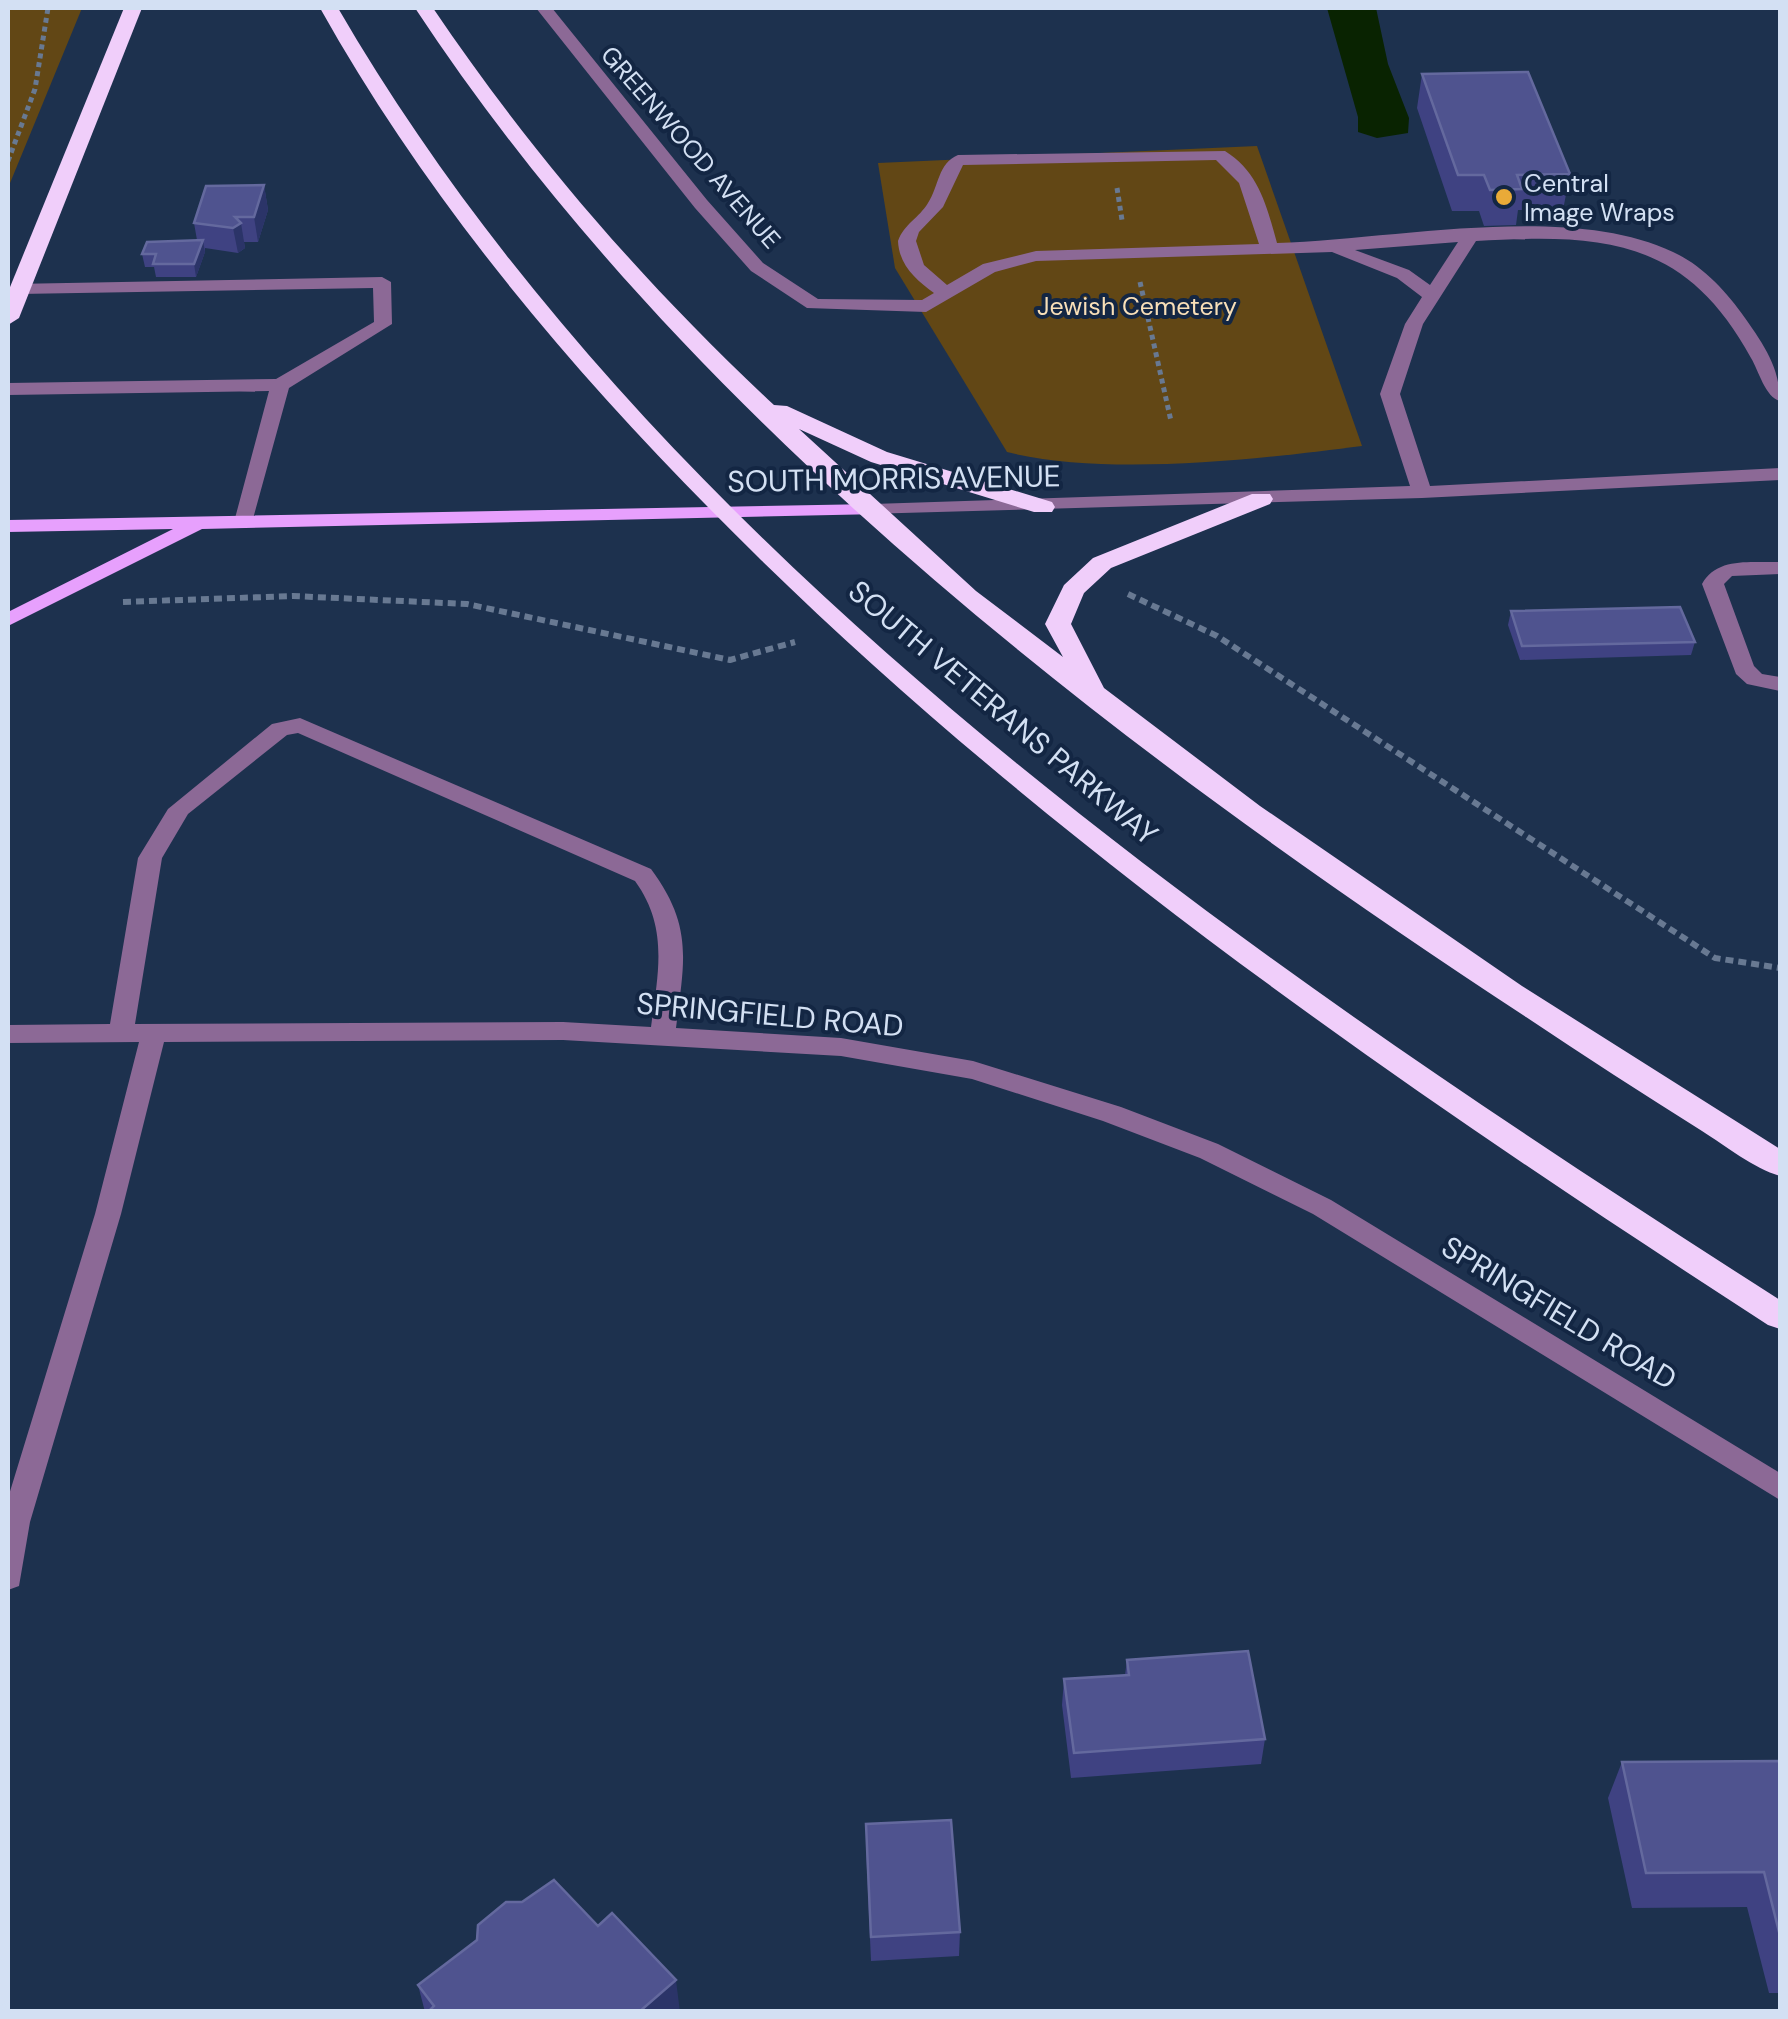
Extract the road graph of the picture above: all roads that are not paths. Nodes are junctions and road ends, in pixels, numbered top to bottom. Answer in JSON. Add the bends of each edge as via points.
{"nodes":[{"id":1,"x":133,"y":8,"type":"edge"},
{"id":2,"x":329,"y":8,"type":"edge"},
{"id":3,"x":424,"y":8,"type":"edge"},
{"id":4,"x":544,"y":8,"type":"edge"},
{"id":5,"x":1470,"y":237,"type":"junction"},
{"id":6,"x":1325,"y":246,"type":"junction"},
{"id":7,"x":1270,"y":248,"type":"junction"},
{"id":8,"x":19,"y":288,"type":"junction"},
{"id":9,"x":949,"y":294,"type":"junction"},
{"id":10,"x":1432,"y":296,"type":"junction"},
{"id":11,"x":8,"y":318,"type":"edge"},
{"id":12,"x":280,"y":385,"type":"junction"},
{"id":13,"x":8,"y":389,"type":"edge"},
{"id":14,"x":1780,"y":395,"type":"edge"},
{"id":15,"x":753,"y":399,"type":"junction"},
{"id":16,"x":1780,"y":474,"type":"edge"},
{"id":17,"x":1422,"y":492,"type":"junction"},
{"id":18,"x":1261,"y":499,"type":"junction"},
{"id":19,"x":1043,"y":506,"type":"junction"},
{"id":20,"x":873,"y":510,"type":"junction"},
{"id":21,"x":726,"y":513,"type":"junction"},
{"id":22,"x":202,"y":522,"type":"junction"},
{"id":23,"x":244,"y":522,"type":"junction"},
{"id":24,"x":8,"y":526,"type":"edge"},
{"id":25,"x":1780,"y":568,"type":"edge"},
{"id":26,"x":8,"y":620,"type":"edge"},
{"id":27,"x":1780,"y":684,"type":"edge"},
{"id":28,"x":1099,"y":698,"type":"junction"},
{"id":29,"x":122,"y":1031,"type":"junction"},
{"id":30,"x":154,"y":1031,"type":"junction"},
{"id":31,"x":8,"y":1034,"type":"edge"},
{"id":32,"x":662,"y":1036,"type":"junction"},
{"id":33,"x":1780,"y":1164,"type":"edge"},
{"id":34,"x":1780,"y":1316,"type":"edge"},
{"id":35,"x":1780,"y":1488,"type":"edge"},
{"id":36,"x":8,"y":1577,"type":"edge"}],
"edges":[{"from":1,"to":8,"type":"highway"},
{"from":2,"to":21,"type":"highway","name":"SOUTH VETERANS PARKWAY","via":[[429,174],[516,286]]},
{"from":3,"to":15,"type":"highway","via":[[539,169]]},
{"from":4,"to":9,"type":"street","name":"GREENWOOD AVENUE","via":[[757,267],[814,304],[910,309]]},
{"from":5,"to":6,"type":"street"},
{"from":5,"to":10,"type":"street"},
{"from":5,"to":14,"type":"street","via":[[1537,233],[1667,255],[1701,280],[1749,332]]},
{"from":6,"to":7,"type":"street"},
{"from":6,"to":10,"type":"street","via":[[1403,274]]},
{"from":7,"to":9,"type":"street","via":[[1036,256],[990,268]]},
{"from":7,"to":9,"type":"street","via":[[1245,174],[1219,155],[958,160],[936,205],[908,233],[907,245],[926,282]]},
{"from":8,"to":11,"type":"highway"},
{"from":8,"to":12,"type":"street","via":[[382,282],[383,324]]},
{"from":10,"to":17,"type":"street","via":[[1414,324],[1390,394]]},
{"from":12,"to":13,"type":"street"},
{"from":12,"to":23,"type":"street"},
{"from":15,"to":19,"type":"highway","via":[[879,457]]},
{"from":15,"to":20,"type":"highway"},
{"from":16,"to":17,"type":"street","name":"SOUTH MORRIS AVENUE"},
{"from":17,"to":18,"type":"street","name":"SOUTH MORRIS AVENUE"},
{"from":18,"to":19,"type":"street","name":"SOUTH MORRIS AVENUE"},
{"from":18,"to":28,"type":"highway","via":[[1102,563],[1074,590],[1058,624]]},
{"from":19,"to":20,"type":"street","name":"SOUTH MORRIS AVENUE"},
{"from":20,"to":21,"type":"main road","name":"SOUTH MORRIS AVENUE"},
{"from":20,"to":28,"type":"highway","via":[[966,595]]},
{"from":21,"to":23,"type":"main road","name":"SOUTH MORRIS AVENUE"},
{"from":21,"to":34,"type":"highway","name":"SOUTH VETERANS PARKWAY","via":[[957,725],[1229,942],[1596,1199]]},
{"from":22,"to":23,"type":"main road","name":"SOUTH MORRIS AVENUE"},
{"from":22,"to":24,"type":"main road","name":"SOUTH MORRIS AVENUE"},
{"from":22,"to":26,"type":"main road"},
{"from":25,"to":27,"type":"street","via":[[1728,570],[1713,584],[1744,670]]},
{"from":28,"to":33,"type":"highway","via":[[1323,866],[1556,1024]]},
{"from":29,"to":30,"type":"street","name":"SPRINGFIELD ROAD"},
{"from":29,"to":31,"type":"street","name":"SPRINGFIELD ROAD"},
{"from":29,"to":32,"type":"street","via":[[150,858],[180,810],[280,730],[300,725],[643,875],[673,920]]},
{"from":30,"to":32,"type":"street","name":"SPRINGFIELD ROAD"},
{"from":30,"to":36,"type":"street","via":[[108,1214],[15,1522]]},
{"from":32,"to":35,"type":"street","name":"SPRINGFIELD ROAD","via":[[842,1047],[974,1070],[1209,1151],[1322,1207]]}]}
